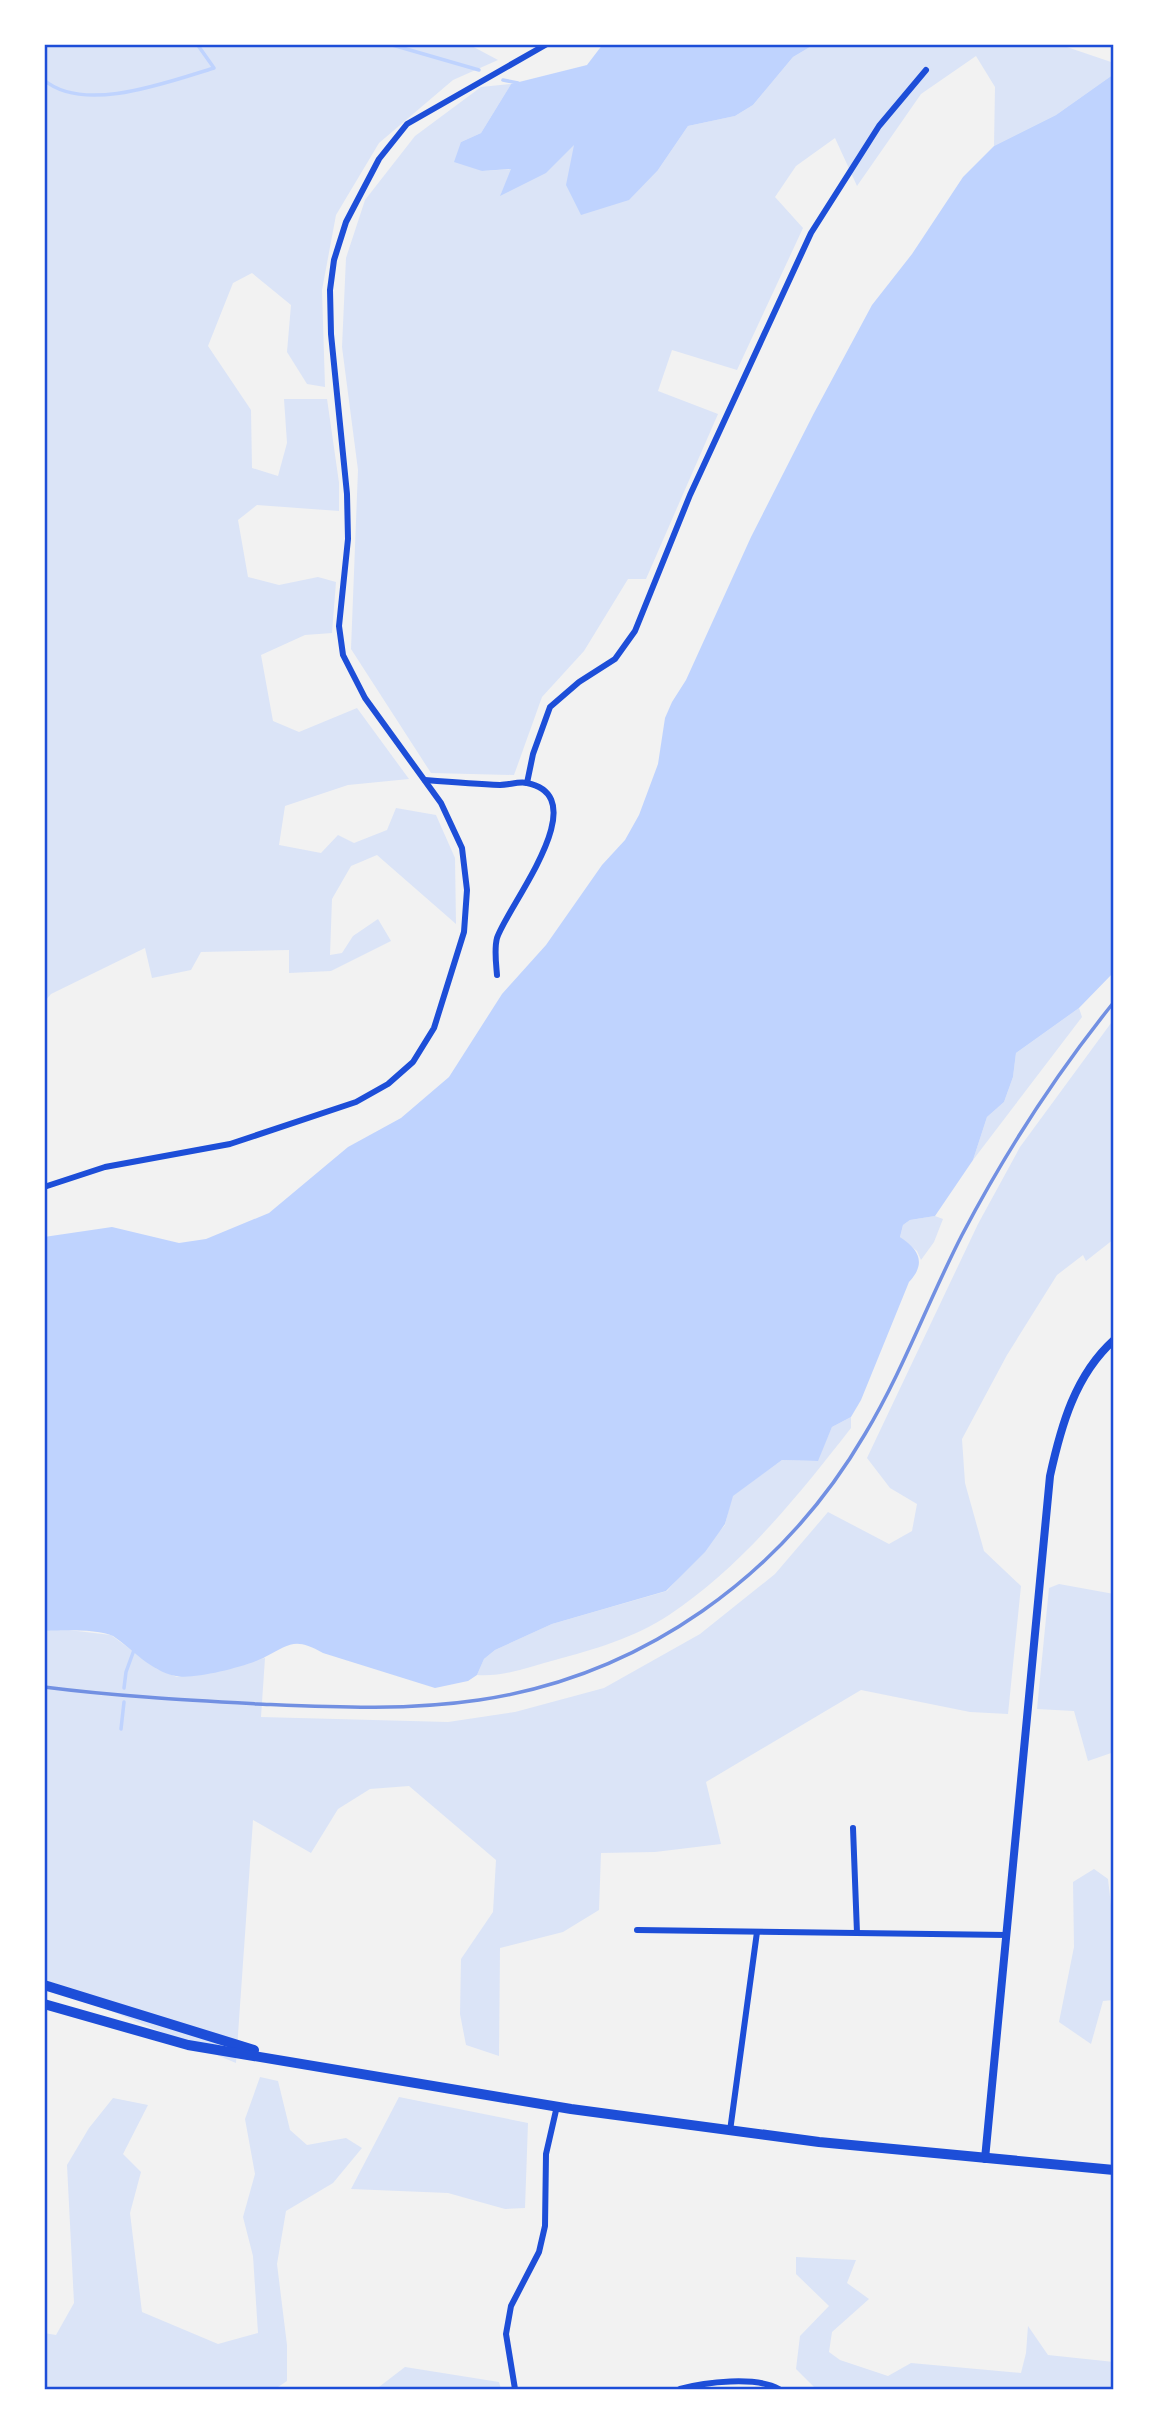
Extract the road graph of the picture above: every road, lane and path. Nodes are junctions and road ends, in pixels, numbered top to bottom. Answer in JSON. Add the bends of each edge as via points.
{"nodes":[{"id":1,"x":547,"y":44,"type":"edge"},
{"id":2,"x":926,"y":70,"type":"dead end"},
{"id":3,"x":425,"y":780,"type":"junction"},
{"id":4,"x":527,"y":783,"type":"junction"},
{"id":5,"x":497,"y":975,"type":"dead end"},
{"id":6,"x":44,"y":1188,"type":"edge"},
{"id":7,"x":1114,"y":1340,"type":"edge"},
{"id":8,"x":853,"y":1828,"type":"dead end"},
{"id":9,"x":637,"y":1930,"type":"dead end"},
{"id":10,"x":757,"y":1932,"type":"junction"},
{"id":11,"x":857,"y":1933,"type":"junction"},
{"id":12,"x":1007,"y":1935,"type":"junction"},
{"id":13,"x":44,"y":1985,"type":"edge"},
{"id":14,"x":44,"y":2004,"type":"edge"},
{"id":15,"x":283,"y":2059,"type":"junction"},
{"id":16,"x":557,"y":2106,"type":"junction"},
{"id":17,"x":730,"y":2132,"type":"junction"},
{"id":18,"x":985,"y":2159,"type":"junction"},
{"id":19,"x":1114,"y":2170,"type":"edge"},
{"id":20,"x":515,"y":2389,"type":"edge"},
{"id":21,"x":680,"y":2389,"type":"edge"},
{"id":22,"x":779,"y":2389,"type":"edge"}],
"edges":[{"from":1,"to":3,"type":"street","via":[[407,124],[361,190],[334,260],[331,334],[347,494],[340,626],[343,655],[365,698]]},
{"from":2,"to":4,"type":"street","via":[[879,126],[811,233],[690,495],[635,631],[615,659],[550,707]]},
{"from":3,"to":4,"type":"street"},
{"from":3,"to":6,"type":"street","via":[[462,848],[467,890],[464,932],[450,983],[433,1028],[413,1062],[388,1084],[356,1102],[300,1123],[217,1147],[105,1167]]},
{"from":4,"to":5,"type":"street","via":[[548,794],[555,804],[554,817],[542,855],[497,939]]},
{"from":7,"to":12,"type":"street","via":[[1072,1398],[1050,1476]]},
{"from":8,"to":11,"type":"street"},
{"from":9,"to":10,"type":"street"},
{"from":10,"to":11,"type":"street"},
{"from":10,"to":17,"type":"street"},
{"from":11,"to":12,"type":"street"},
{"from":12,"to":18,"type":"street"},
{"from":13,"to":15,"type":"main road"},
{"from":14,"to":15,"type":"main road","via":[[188,2045]]},
{"from":15,"to":16,"type":"main road"},
{"from":16,"to":17,"type":"main road"},
{"from":16,"to":20,"type":"street","via":[[546,2154],[545,2226],[539,2252],[512,2306],[506,2334]]},
{"from":17,"to":18,"type":"main road"},
{"from":18,"to":19,"type":"main road"},
{"from":21,"to":22,"type":"street","via":[[703,2383],[736,2383]]}]}
